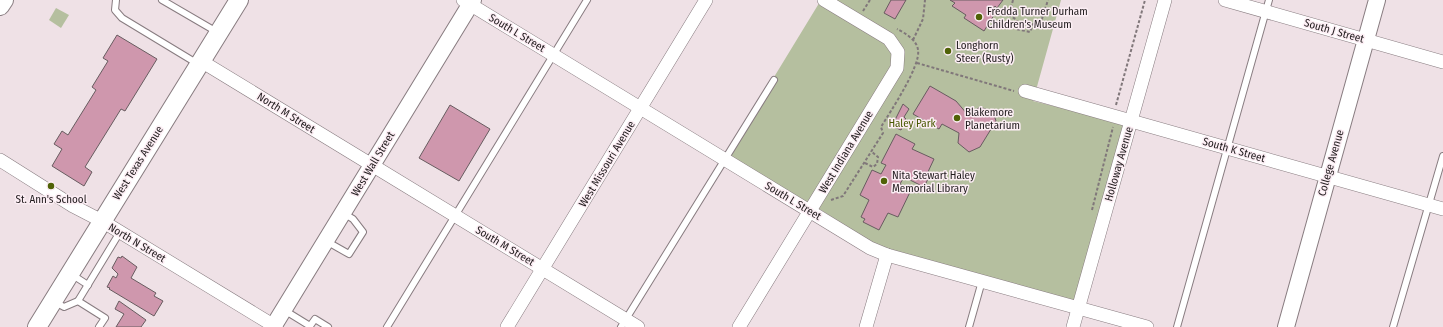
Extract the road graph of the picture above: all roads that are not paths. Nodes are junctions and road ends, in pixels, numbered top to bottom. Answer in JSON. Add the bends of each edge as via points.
{"nodes":[{"id":1,"x":4,"y":0,"type":"edge"},
{"id":2,"x":116,"y":0,"type":"edge"},
{"id":3,"x":162,"y":0,"type":"edge"},
{"id":4,"x":239,"y":0,"type":"edge"},
{"id":5,"x":587,"y":0,"type":"edge"},
{"id":6,"x":706,"y":0,"type":"edge"},
{"id":7,"x":824,"y":0,"type":"edge"},
{"id":8,"x":1165,"y":0,"type":"edge"},
{"id":9,"x":1225,"y":0,"type":"edge"},
{"id":10,"x":1377,"y":0,"type":"edge"},
{"id":11,"x":469,"y":1,"type":"edge"},
{"id":12,"x":0,"y":6,"type":"edge"},
{"id":13,"x":1267,"y":6,"type":"edge"},
{"id":14,"x":218,"y":33,"type":"junction"},
{"id":15,"x":1366,"y":40,"type":"junction"},
{"id":16,"x":553,"y":55,"type":"junction"},
{"id":17,"x":1443,"y":62,"type":"edge"},
{"id":18,"x":200,"y":63,"type":"junction"},
{"id":19,"x":774,"y":80,"type":"dead end"},
{"id":20,"x":1025,"y":90,"type":"dead end"},
{"id":21,"x":640,"y":108,"type":"junction"},
{"id":22,"x":1131,"y":121,"type":"junction"},
{"id":23,"x":1226,"y":148,"type":"junction"},
{"id":24,"x":1443,"y":156,"type":"edge"},
{"id":25,"x":724,"y":159,"type":"junction"},
{"id":26,"x":0,"y":160,"type":"edge"},
{"id":27,"x":372,"y":166,"type":"junction"},
{"id":28,"x":1328,"y":177,"type":"junction"},
{"id":29,"x":1429,"y":205,"type":"junction"},
{"id":30,"x":1443,"y":209,"type":"edge"},
{"id":31,"x":810,"y":211,"type":"junction"},
{"id":32,"x":343,"y":214,"type":"junction"},
{"id":33,"x":455,"y":216,"type":"junction"},
{"id":34,"x":102,"y":222,"type":"junction"},
{"id":35,"x":120,"y":232,"type":"junction"},
{"id":36,"x":326,"y":241,"type":"junction"},
{"id":37,"x":886,"y":255,"type":"junction"},
{"id":38,"x":542,"y":269,"type":"junction"},
{"id":39,"x":69,"y":274,"type":"junction"},
{"id":40,"x":982,"y":281,"type":"junction"},
{"id":41,"x":88,"y":285,"type":"junction"},
{"id":42,"x":53,"y":301,"type":"junction"},
{"id":43,"x":78,"y":301,"type":"junction"},
{"id":44,"x":1078,"y":308,"type":"junction"},
{"id":45,"x":284,"y":310,"type":"junction"},
{"id":46,"x":624,"y":323,"type":"edge"},
{"id":47,"x":37,"y":327,"type":"edge"},
{"id":48,"x":99,"y":327,"type":"edge"},
{"id":49,"x":274,"y":327,"type":"edge"},
{"id":50,"x":328,"y":327,"type":"edge"},
{"id":51,"x":386,"y":327,"type":"edge"},
{"id":52,"x":507,"y":327,"type":"edge"},
{"id":53,"x":638,"y":327,"type":"edge"},
{"id":54,"x":739,"y":327,"type":"edge"},
{"id":55,"x":866,"y":327,"type":"edge"},
{"id":56,"x":970,"y":327,"type":"edge"},
{"id":57,"x":1073,"y":327,"type":"edge"},
{"id":58,"x":1147,"y":327,"type":"edge"},
{"id":59,"x":1177,"y":327,"type":"edge"},
{"id":60,"x":1286,"y":327,"type":"edge"},
{"id":61,"x":1393,"y":327,"type":"edge"}],
"edges":[{"from":1,"to":12,"type":"main road"},
{"from":2,"to":18,"type":"lane","via":[[115,10],[122,18]]},
{"from":3,"to":14,"type":"lane"},
{"from":4,"to":14,"type":"main road","name":"West Texas Avenue"},
{"from":5,"to":16,"type":"lane"},
{"from":6,"to":21,"type":"street","name":"West Missouri Avenue"},
{"from":7,"to":31,"type":"street","name":"West Indiana Avenue","via":[[889,39],[898,56],[894,72]]},
{"from":8,"to":22,"type":"street","name":"Holloway Avenue"},
{"from":9,"to":13,"type":"street","name":"South J Street"},
{"from":10,"to":15,"type":"street","name":"College Avenue"},
{"from":11,"to":16,"type":"street","name":"South L Street"},
{"from":11,"to":27,"type":"street","name":"West Wall Street"},
{"from":13,"to":15,"type":"street","name":"South J Street"},
{"from":13,"to":23,"type":"lane"},
{"from":14,"to":18,"type":"main road","name":"West Texas Avenue"},
{"from":15,"to":17,"type":"street","name":"South J Street"},
{"from":15,"to":28,"type":"street","name":"College Avenue"},
{"from":16,"to":21,"type":"street","name":"South L Street"},
{"from":16,"to":33,"type":"lane"},
{"from":18,"to":27,"type":"street","name":"North M Street"},
{"from":18,"to":34,"type":"main road","name":"West Texas Avenue"},
{"from":19,"to":25,"type":"lane"},
{"from":20,"to":22,"type":"street","name":"South K Street"},
{"from":21,"to":25,"type":"street","name":"South L Street"},
{"from":21,"to":38,"type":"street","name":"West Missouri Avenue"},
{"from":22,"to":23,"type":"street","name":"South K Street"},
{"from":22,"to":44,"type":"street","name":"Holloway Avenue"},
{"from":23,"to":28,"type":"street","name":"South K Street"},
{"from":23,"to":59,"type":"lane"},
{"from":24,"to":29,"type":"lane"},
{"from":25,"to":31,"type":"street","name":"South L Street"},
{"from":25,"to":46,"type":"lane"},
{"from":26,"to":34,"type":"street","name":"North N Street"},
{"from":27,"to":32,"type":"street","name":"West Wall Street"},
{"from":27,"to":33,"type":"street","name":"South M Street"},
{"from":28,"to":29,"type":"street","name":"South K Street"},
{"from":28,"to":60,"type":"street","name":"College Avenue"},
{"from":29,"to":30,"type":"street","name":"South K Street"},
{"from":29,"to":61,"type":"lane"},
{"from":31,"to":37,"type":"street","name":"South L Street"},
{"from":31,"to":54,"type":"street","name":"West Indiana Avenue"},
{"from":32,"to":36,"type":"street","name":"West Wall Street"},
{"from":32,"to":36,"type":"lane","via":[[353,219],[363,232],[349,254]]},
{"from":33,"to":38,"type":"street","name":"South M Street"},
{"from":33,"to":51,"type":"lane"},
{"from":34,"to":35,"type":"street","name":"North N Street"},
{"from":34,"to":39,"type":"main road","name":"West Texas Avenue"},
{"from":35,"to":41,"type":"lane"},
{"from":35,"to":49,"type":"street","name":"North N Street"},
{"from":36,"to":45,"type":"street","name":"West Wall Street"},
{"from":37,"to":40,"type":"street","name":"South L Street"},
{"from":37,"to":55,"type":"street"},
{"from":38,"to":46,"type":"street","name":"South M Street"},
{"from":38,"to":52,"type":"street","name":"West Missouri Avenue"},
{"from":39,"to":41,"type":"lane"},
{"from":39,"to":42,"type":"main road","name":"West Texas Avenue"},
{"from":40,"to":44,"type":"street","name":"South L Street"},
{"from":40,"to":56,"type":"lane"},
{"from":41,"to":43,"type":"lane"},
{"from":42,"to":43,"type":"lane","via":[[64,307]]},
{"from":42,"to":47,"type":"main road","name":"West Texas Avenue"},
{"from":43,"to":48,"type":"lane","via":[[105,318]]},
{"from":44,"to":57,"type":"street","name":"Holloway Avenue"},
{"from":44,"to":58,"type":"street","name":"South L Street"},
{"from":45,"to":49,"type":"street","name":"West Wall Street"},
{"from":45,"to":50,"type":"lane","via":[[310,326],[315,319]]},
{"from":46,"to":53,"type":"street","name":"South M Street"}]}
